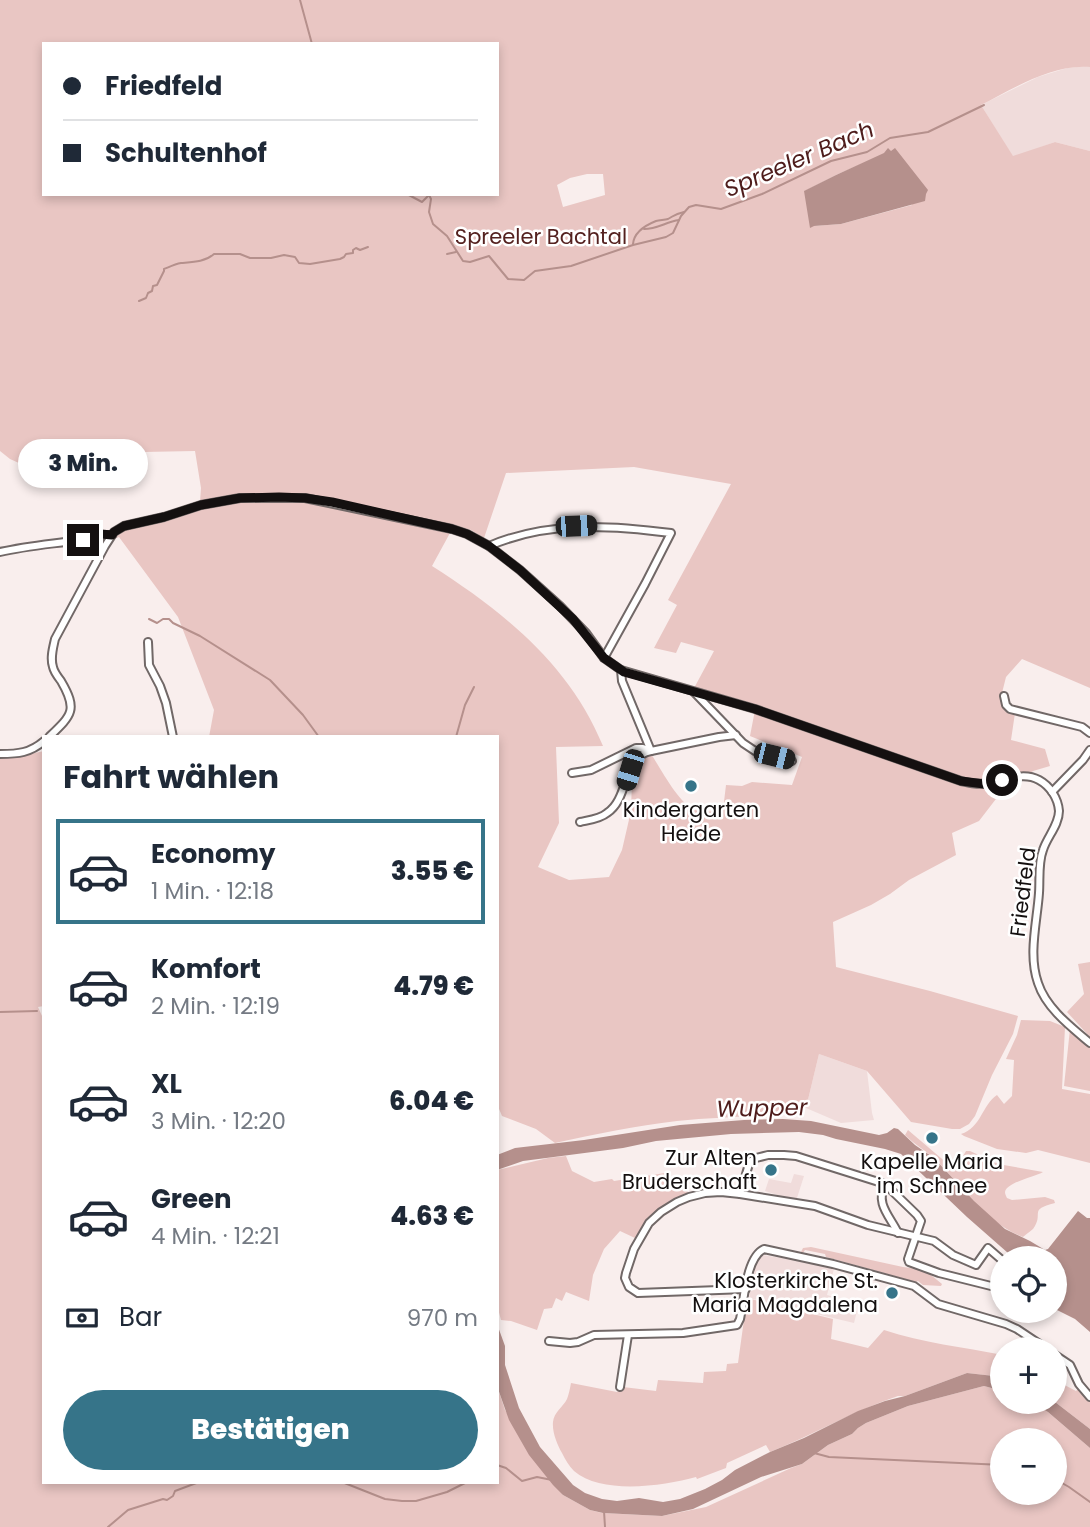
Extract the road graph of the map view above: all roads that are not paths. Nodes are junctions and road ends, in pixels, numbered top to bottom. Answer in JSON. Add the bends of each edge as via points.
{"nodes":[{"id":1,"x":112,"y":535,"type":"junction"},
{"id":2,"x":489,"y":546,"type":"junction"},
{"id":3,"x":0,"y":552,"type":"edge"},
{"id":4,"x":148,"y":642,"type":"dead end"},
{"id":5,"x":604,"y":658,"type":"junction"},
{"id":6,"x":621,"y":670,"type":"junction"},
{"id":7,"x":693,"y":690,"type":"junction"},
{"id":8,"x":1004,"y":696,"type":"dead end"},
{"id":9,"x":1090,"y":733,"type":"edge"},
{"id":10,"x":51,"y":735,"type":"edge"},
{"id":11,"x":173,"y":735,"type":"edge"},
{"id":12,"x":736,"y":736,"type":"junction"},
{"id":13,"x":40,"y":747,"type":"edge"},
{"id":14,"x":1090,"y":750,"type":"edge"},
{"id":15,"x":651,"y":751,"type":"junction"},
{"id":16,"x":0,"y":754,"type":"edge"},
{"id":17,"x":792,"y":761,"type":"dead end"},
{"id":18,"x":572,"y":773,"type":"dead end"},
{"id":19,"x":1052,"y":792,"type":"junction"},
{"id":20,"x":580,"y":822,"type":"dead end"},
{"id":21,"x":1090,"y":1043,"type":"edge"},
{"id":22,"x":885,"y":1184,"type":"junction"},
{"id":23,"x":740,"y":1194,"type":"junction"},
{"id":24,"x":898,"y":1233,"type":"junction"},
{"id":25,"x":917,"y":1236,"type":"junction"},
{"id":26,"x":990,"y":1250,"type":"edge"},
{"id":27,"x":990,"y":1286,"type":"edge"},
{"id":28,"x":746,"y":1289,"type":"junction"},
{"id":29,"x":628,"y":1335,"type":"junction"},
{"id":30,"x":1029,"y":1337,"type":"edge"},
{"id":31,"x":549,"y":1341,"type":"dead end"},
{"id":32,"x":1067,"y":1363,"type":"edge"},
{"id":33,"x":620,"y":1387,"type":"dead end"},
{"id":34,"x":1090,"y":1397,"type":"edge"}],
"edges":[{"from":1,"to":2,"type":"street","via":[[124,526],[201,505],[240,498],[292,497],[452,529]]},
{"from":1,"to":3,"type":"street"},
{"from":1,"to":10,"type":"street","via":[[55,639],[53,666],[71,706]]},
{"from":2,"to":5,"type":"street","via":[[560,606]]},
{"from":2,"to":5,"type":"street","via":[[506,538],[576,526],[671,533]]},
{"from":4,"to":11,"type":"street","via":[[149,665],[166,703]]},
{"from":5,"to":6,"type":"street"},
{"from":6,"to":7,"type":"street"},
{"from":6,"to":15,"type":"street"},
{"from":7,"to":12,"type":"street"},
{"from":7,"to":19,"type":"street","via":[[961,781],[978,784],[1027,776]]},
{"from":8,"to":9,"type":"street","via":[[1010,709]]},
{"from":12,"to":15,"type":"street"},
{"from":12,"to":17,"type":"street","via":[[755,751]]},
{"from":13,"to":16,"type":"street"},
{"from":14,"to":19,"type":"street"},
{"from":15,"to":18,"type":"street","via":[[636,748],[591,770]]},
{"from":15,"to":20,"type":"street","via":[[643,752],[634,763],[621,798],[609,813]]},
{"from":19,"to":21,"type":"street","name":"Friedfeld","via":[[1059,811],[1041,858],[1034,968],[1051,1006]]},
{"from":22,"to":23,"type":"street","via":[[796,1156],[768,1155],[751,1161]]},
{"from":22,"to":24,"type":"street","via":[[882,1206]]},
{"from":22,"to":25,"type":"street","via":[[920,1219]]},
{"from":23,"to":24,"type":"street","via":[[815,1206]]},
{"from":23,"to":28,"type":"street","via":[[705,1193],[661,1212],[634,1249],[625,1278],[638,1293]]},
{"from":24,"to":25,"type":"street"},
{"from":25,"to":26,"type":"street","via":[[976,1265]]},
{"from":25,"to":27,"type":"street","via":[[908,1259],[912,1265]]},
{"from":28,"to":29,"type":"street","via":[[737,1325]]},
{"from":28,"to":30,"type":"street","via":[[754,1257],[767,1249],[914,1286],[938,1304],[1006,1324]]},
{"from":29,"to":31,"type":"street","via":[[594,1335],[570,1343]]},
{"from":29,"to":33,"type":"street"},
{"from":32,"to":34,"type":"street"}]}
